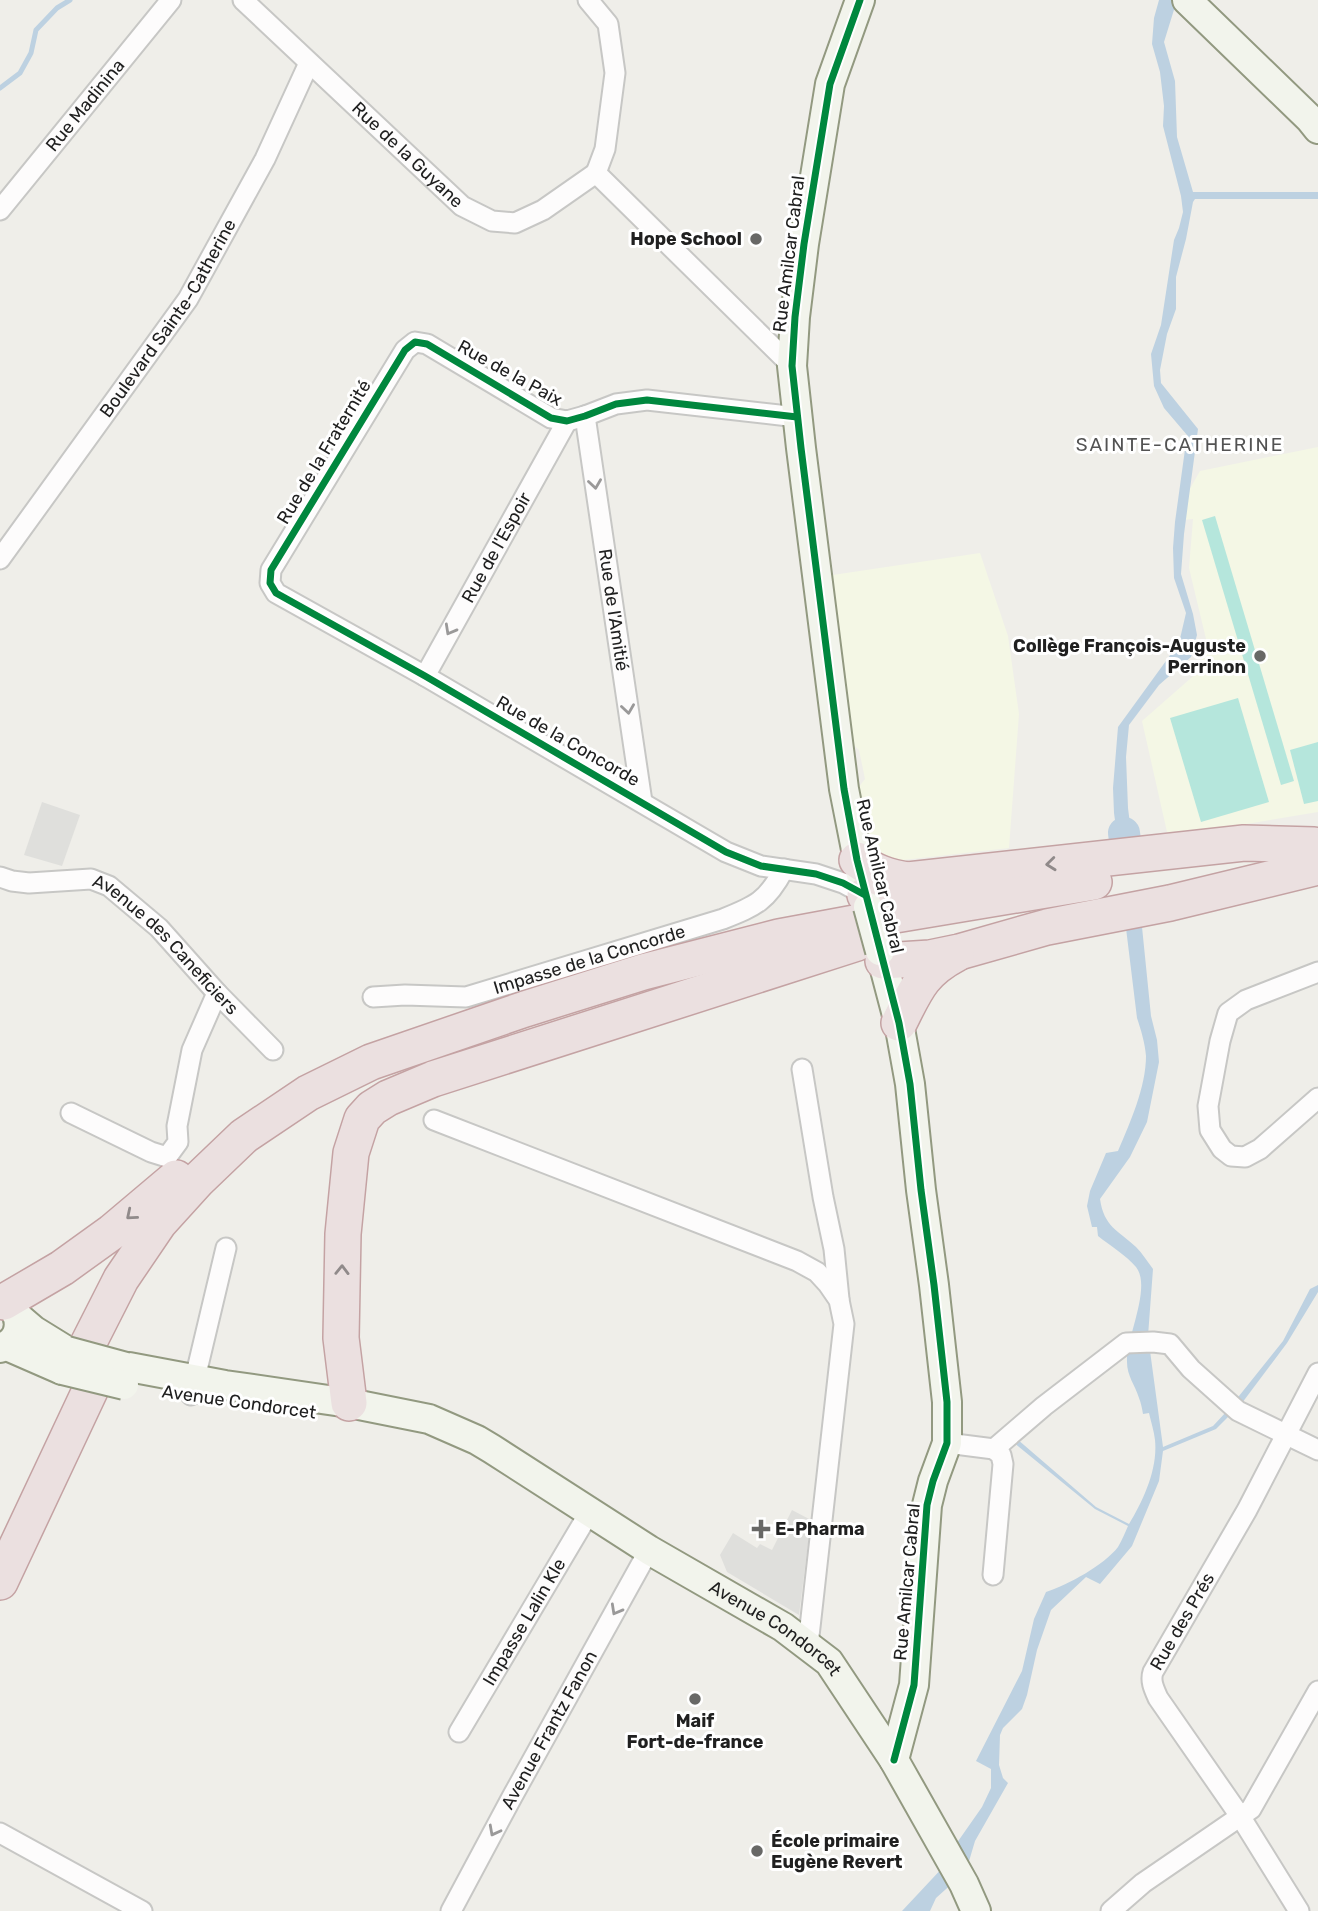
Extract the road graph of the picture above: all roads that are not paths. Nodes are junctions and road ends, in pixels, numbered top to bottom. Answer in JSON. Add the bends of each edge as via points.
{"nodes":[{"id":1,"x":171,"y":0,"type":"edge"},
{"id":2,"x":243,"y":0,"type":"edge"},
{"id":3,"x":588,"y":0,"type":"edge"},
{"id":4,"x":860,"y":0,"type":"edge"},
{"id":5,"x":1191,"y":4,"type":"edge"},
{"id":6,"x":309,"y":62,"type":"junction"},
{"id":7,"x":1318,"y":129,"type":"edge"},
{"id":8,"x":596,"y":173,"type":"junction"},
{"id":9,"x":0,"y":210,"type":"edge"},
{"id":10,"x":415,"y":342,"type":"joint"},
{"id":11,"x":793,"y":366,"type":"junction"},
{"id":12,"x":797,"y":417,"type":"junction"},
{"id":13,"x":576,"y":418,"type":"junction"},
{"id":14,"x":0,"y":559,"type":"edge"},
{"id":15,"x":270,"y":583,"type":"joint"},
{"id":16,"x":425,"y":676,"type":"junction"},
{"id":17,"x":642,"y":803,"type":"junction"},
{"id":18,"x":1317,"y":856,"type":"edge"},
{"id":19,"x":857,"y":860,"type":"junction"},
{"id":20,"x":784,"y":869,"type":"junction"},
{"id":21,"x":0,"y":877,"type":"edge"},
{"id":22,"x":908,"y":880,"type":"junction"},
{"id":23,"x":872,"y":931,"type":"junction"},
{"id":24,"x":960,"y":952,"type":"junction"},
{"id":25,"x":1318,"y":972,"type":"edge"},
{"id":26,"x":217,"y":993,"type":"junction"},
{"id":27,"x":373,"y":997,"type":"dead end"},
{"id":28,"x":899,"y":1023,"type":"junction"},
{"id":29,"x":273,"y":1050,"type":"dead end"},
{"id":30,"x":371,"y":1062,"type":"junction"},
{"id":31,"x":802,"y":1069,"type":"dead end"},
{"id":32,"x":1318,"y":1098,"type":"edge"},
{"id":33,"x":71,"y":1113,"type":"dead end"},
{"id":34,"x":434,"y":1120,"type":"dead end"},
{"id":35,"x":226,"y":1248,"type":"dead end"},
{"id":36,"x":839,"y":1300,"type":"junction"},
{"id":37,"x":7,"y":1307,"type":"edge"},
{"id":38,"x":3,"y":1347,"type":"edge"},
{"id":39,"x":93,"y":1366,"type":"junction"},
{"id":40,"x":1318,"y":1373,"type":"edge"},
{"id":41,"x":192,"y":1387,"type":"junction"},
{"id":42,"x":334,"y":1406,"type":"junction"},
{"id":43,"x":1288,"y":1434,"type":"junction"},
{"id":44,"x":947,"y":1443,"type":"junction"},
{"id":45,"x":995,"y":1449,"type":"junction"},
{"id":46,"x":1318,"y":1450,"type":"edge"},
{"id":47,"x":589,"y":1513,"type":"junction"},
{"id":48,"x":0,"y":1531,"type":"edge"},
{"id":49,"x":649,"y":1550,"type":"junction"},
{"id":50,"x":992,"y":1576,"type":"dead end"},
{"id":51,"x":0,"y":1582,"type":"edge"},
{"id":52,"x":808,"y":1645,"type":"junction"},
{"id":53,"x":1318,"y":1691,"type":"edge"},
{"id":54,"x":460,"y":1732,"type":"dead end"},
{"id":55,"x":894,"y":1760,"type":"junction"},
{"id":56,"x":1240,"y":1816,"type":"junction"},
{"id":57,"x":0,"y":1833,"type":"edge"},
{"id":58,"x":142,"y":1911,"type":"edge"},
{"id":59,"x":451,"y":1911,"type":"edge"},
{"id":60,"x":976,"y":1911,"type":"edge"},
{"id":61,"x":1111,"y":1911,"type":"edge"},
{"id":62,"x":1299,"y":1911,"type":"edge"}],
"edges":[{"from":1,"to":9,"type":"street","name":"Rue Madinina"},
{"from":2,"to":6,"type":"street","name":"Rue de la Guyane"},
{"from":3,"to":8,"type":"street","via":[[608,24],[615,73],[606,149]]},
{"from":4,"to":11,"type":"street","name":"Rue Amilcar Cabral","via":[[830,85],[804,244]]},
{"from":5,"to":7,"type":"street"},
{"from":6,"to":8,"type":"street","name":"Rue de la Guyane","via":[[462,205],[492,220],[515,223],[543,210]]},
{"from":6,"to":14,"type":"street","name":"Boulevard Sainte-Catherine","via":[[265,159],[188,299]]},
{"from":8,"to":11,"type":"street"},
{"from":10,"to":13,"type":"street","name":"Rue de la Paix","via":[[427,344],[551,418]]},
{"from":10,"to":15,"type":"street","name":"Rue de la Fraternité","via":[[405,350],[278,558]]},
{"from":11,"to":12,"type":"street","name":"Rue Amilcar Cabral"},
{"from":12,"to":13,"type":"street","via":[[647,400],[616,404]]},
{"from":12,"to":19,"type":"street","name":"Rue Amilcar Cabral"},
{"from":13,"to":16,"type":"street","name":"Rue de l'Espoir","one_way":true},
{"from":13,"to":17,"type":"street","name":"Rue de l'Amitié","one_way":true},
{"from":15,"to":16,"type":"street","name":"Rue de la Concorde","via":[[275,593]]},
{"from":16,"to":17,"type":"street","name":"Rue de la Concorde"},
{"from":17,"to":20,"type":"street","name":"Rue de la Concorde","via":[[726,852],[761,866]]},
{"from":18,"to":22,"type":"highway","one_way":true,"via":[[1244,843]]},
{"from":18,"to":23,"type":"highway"},
{"from":18,"to":24,"type":"highway","via":[[1170,903],[1047,927]]},
{"from":19,"to":22,"type":"highway","via":[[888,877]]},
{"from":19,"to":23,"type":"street","name":"Rue Amilcar Cabral"},
{"from":20,"to":23,"type":"street","name":"Rue de la Concorde","via":[[843,883]]},
{"from":20,"to":27,"type":"street","name":"Impasse de la Concorde","via":[[765,897],[723,919],[466,998]]},
{"from":21,"to":26,"type":"street","name":"Avenue des Caneficiers","via":[[29,883],[91,879],[109,886],[159,929]]},
{"from":22,"to":23,"type":"highway"},
{"from":23,"to":24,"type":"highway","via":[[930,958]]},
{"from":23,"to":28,"type":"street","name":"Rue Amilcar Cabral"},
{"from":23,"to":30,"type":"highway","via":[[779,937],[643,972]]},
{"from":23,"to":39,"type":"highway","via":[[667,986],[503,1037],[402,1071],[320,1110],[264,1146],[215,1187],[177,1233]]},
{"from":42,"to":23,"type":"highway","one_way":true,"via":[[351,1153],[362,1119],[372,1108],[433,1079]]},
{"from":24,"to":28,"type":"highway","via":[[928,973]]},
{"from":25,"to":32,"type":"street","via":[[1246,1000],[1228,1013],[1208,1106],[1210,1130],[1231,1156],[1245,1157]]},
{"from":26,"to":29,"type":"street","name":"Avenue des Caneficiers"},
{"from":26,"to":33,"type":"street","via":[[192,1050],[178,1142],[167,1157]]},
{"from":28,"to":44,"type":"street","name":"Rue Amilcar Cabral","via":[[934,1285]]},
{"from":30,"to":37,"type":"highway","one_way":true,"via":[[296,1085],[263,1106],[112,1232]]},
{"from":30,"to":39,"type":"highway","via":[[287,1106],[244,1136],[198,1180],[159,1223],[121,1279]]},
{"from":31,"to":36,"type":"street"},
{"from":34,"to":36,"type":"street","via":[[797,1261],[817,1272]]},
{"from":35,"to":41,"type":"street"},
{"from":36,"to":52,"type":"street","via":[[844,1324]]},
{"from":37,"to":38,"type":"street","via":[[20,1326]]},
{"from":37,"to":39,"type":"street","name":"Avenue Condorcet","via":[[33,1330]]},
{"from":38,"to":39,"type":"street","name":"Avenue Condorcet"},
{"from":39,"to":41,"type":"street","name":"Avenue Condorcet"},
{"from":39,"to":48,"type":"highway"},
{"from":39,"to":51,"type":"highway"},
{"from":40,"to":43,"type":"street","name":"Rue des Prés"},
{"from":41,"to":42,"type":"street","name":"Avenue Condorcet"},
{"from":42,"to":47,"type":"street","name":"Avenue Condorcet","via":[[429,1419],[477,1440]]},
{"from":43,"to":45,"type":"street","via":[[1233,1408],[1170,1344],[1126,1343]]},
{"from":43,"to":46,"type":"street"},
{"from":43,"to":56,"type":"street","name":"Rue des Prés","via":[[1152,1677],[1158,1698]]},
{"from":44,"to":45,"type":"street"},
{"from":44,"to":55,"type":"street","name":"Rue Amilcar Cabral","via":[[927,1505],[914,1685]]},
{"from":45,"to":50,"type":"street","via":[[1003,1464]]},
{"from":47,"to":49,"type":"street","name":"Avenue Condorcet"},
{"from":47,"to":54,"type":"street","name":"Impasse Lalin Kle"},
{"from":49,"to":52,"type":"street","name":"Avenue Condorcet"},
{"from":49,"to":59,"type":"street","name":"Avenue Frantz Fanon","one_way":true},
{"from":52,"to":55,"type":"street","name":"Avenue Condorcet","via":[[829,1662]]},
{"from":53,"to":56,"type":"street","via":[[1251,1809]]},
{"from":55,"to":60,"type":"street","name":"Avenue Condorcet"},
{"from":56,"to":61,"type":"street","via":[[1143,1883]]},
{"from":56,"to":62,"type":"street","name":"Rue des Prés"},
{"from":57,"to":58,"type":"street"}]}
